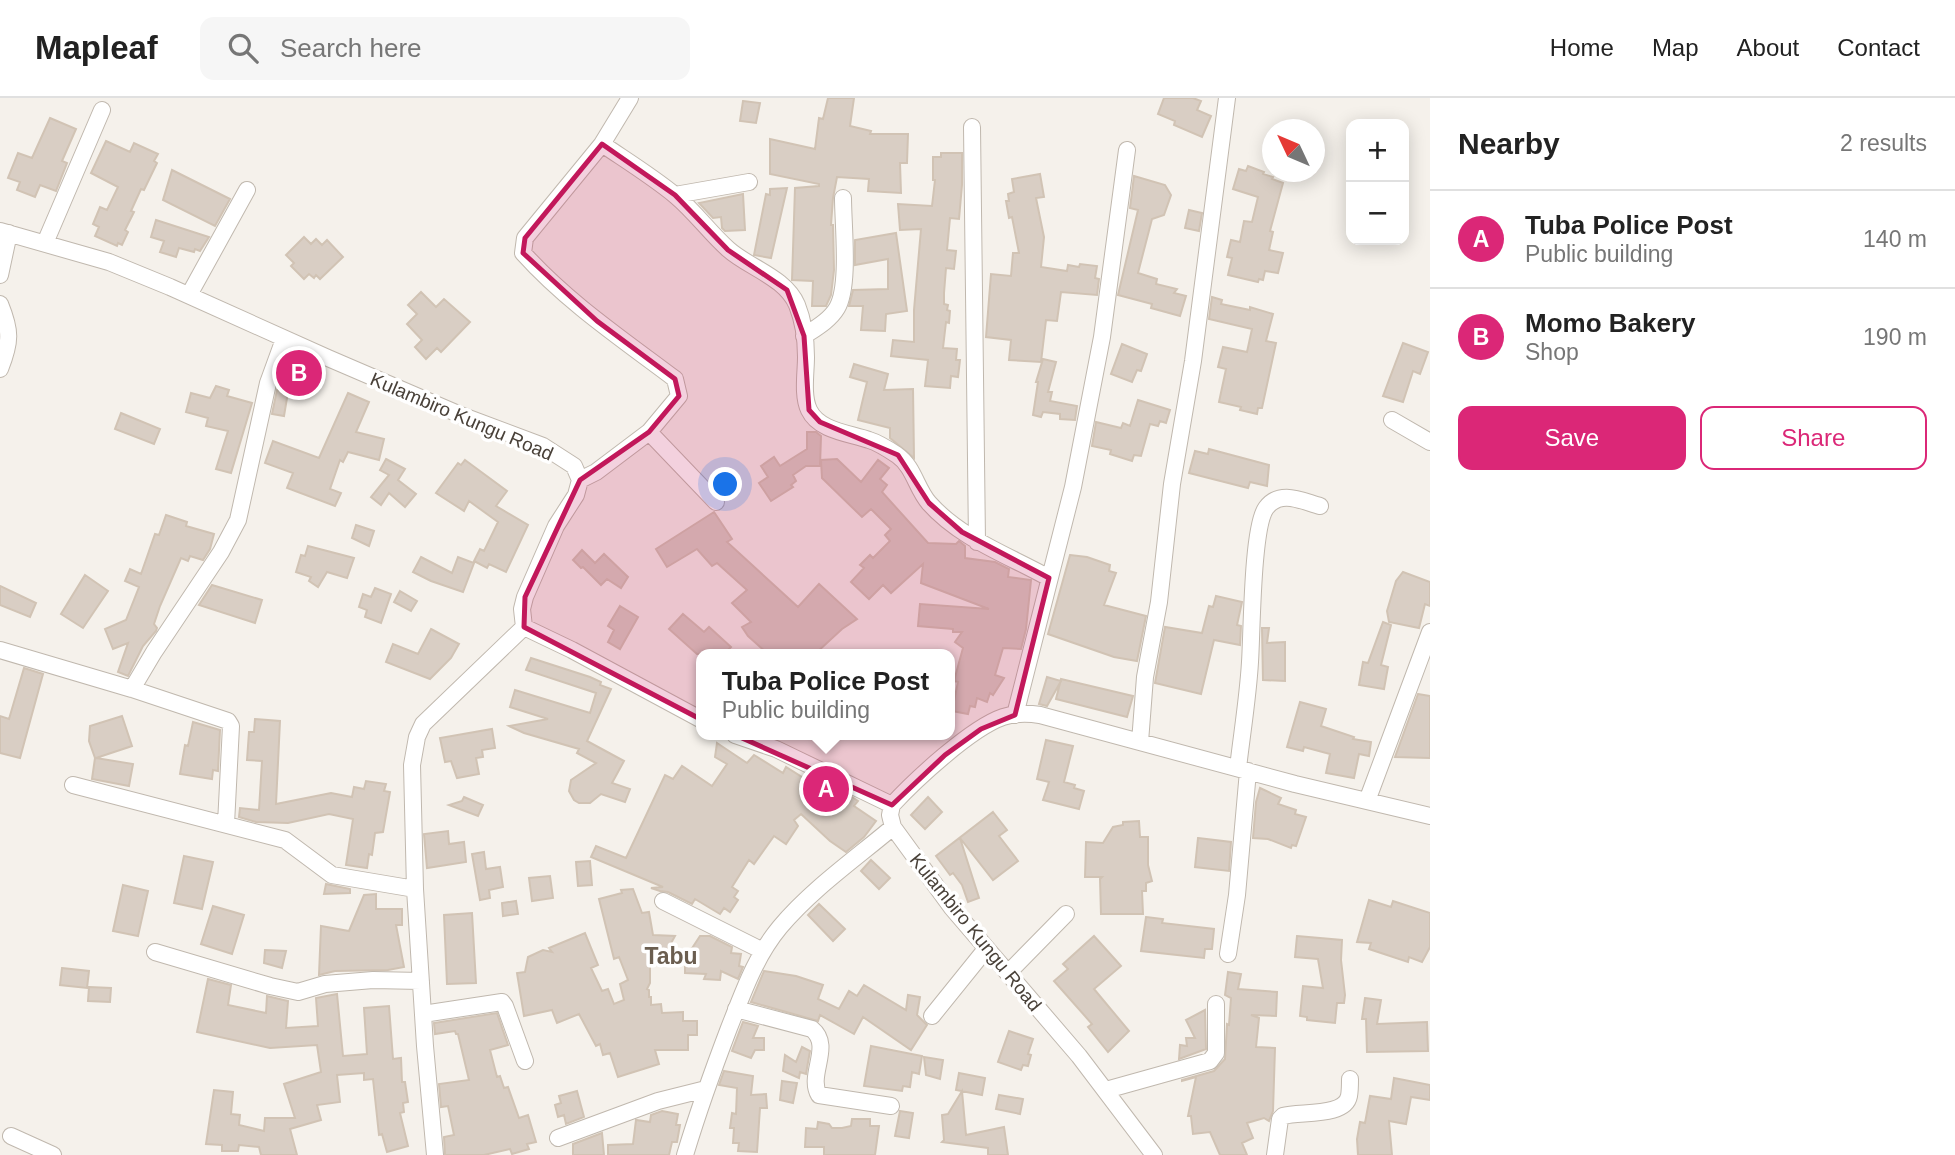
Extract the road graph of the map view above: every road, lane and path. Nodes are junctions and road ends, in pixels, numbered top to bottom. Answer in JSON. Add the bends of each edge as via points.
{"nodes":[{"id":1,"x":630,"y":98,"type":"edge"},
{"id":2,"x":1227,"y":98,"type":"edge"},
{"id":3,"x":102,"y":110,"type":"dead end"},
{"id":4,"x":972,"y":127,"type":"dead end"},
{"id":5,"x":602,"y":144,"type":"junction"},
{"id":6,"x":1127,"y":150,"type":"dead end"},
{"id":7,"x":749,"y":182,"type":"dead end"},
{"id":8,"x":247,"y":190,"type":"dead end"},
{"id":9,"x":675,"y":195,"type":"junction"},
{"id":10,"x":843,"y":198,"type":"dead end"},
{"id":11,"x":4,"y":232,"type":"edge"},
{"id":12,"x":45,"y":243,"type":"junction"},
{"id":13,"x":0,"y":275,"type":"edge"},
{"id":14,"x":189,"y":295,"type":"junction"},
{"id":15,"x":0,"y":304,"type":"edge"},
{"id":16,"x":804,"y":336,"type":"junction"},
{"id":17,"x":284,"y":339,"type":"junction"},
{"id":18,"x":0,"y":369,"type":"edge"},
{"id":19,"x":1392,"y":420,"type":"dead end"},
{"id":20,"x":649,"y":432,"type":"junction"},
{"id":21,"x":1430,"y":442,"type":"edge"},
{"id":22,"x":579,"y":481,"type":"junction"},
{"id":23,"x":716,"y":502,"type":"dead end"},
{"id":24,"x":1320,"y":506,"type":"dead end"},
{"id":25,"x":977,"y":542,"type":"junction"},
{"id":26,"x":1049,"y":578,"type":"junction"},
{"id":27,"x":524,"y":627,"type":"junction"},
{"id":28,"x":1430,"y":632,"type":"edge"},
{"id":29,"x":0,"y":650,"type":"edge"},
{"id":30,"x":132,"y":689,"type":"junction"},
{"id":31,"x":1015,"y":715,"type":"junction"},
{"id":32,"x":696,"y":717,"type":"edge"},
{"id":33,"x":750,"y":740,"type":"edge"},
{"id":34,"x":1140,"y":742,"type":"junction"},
{"id":35,"x":1243,"y":770,"type":"junction"},
{"id":36,"x":73,"y":785,"type":"dead end"},
{"id":37,"x":1367,"y":800,"type":"junction"},
{"id":38,"x":892,"y":805,"type":"junction"},
{"id":39,"x":1430,"y":816,"type":"edge"},
{"id":40,"x":226,"y":824,"type":"junction"},
{"id":41,"x":892,"y":827,"type":"junction"},
{"id":42,"x":415,"y":889,"type":"junction"},
{"id":43,"x":663,"y":901,"type":"dead end"},
{"id":44,"x":1066,"y":914,"type":"dead end"},
{"id":45,"x":986,"y":949,"type":"junction"},
{"id":46,"x":155,"y":951,"type":"dead end"},
{"id":47,"x":764,"y":951,"type":"junction"},
{"id":48,"x":1228,"y":954,"type":"dead end"},
{"id":49,"x":1008,"y":973,"type":"junction"},
{"id":50,"x":421,"y":981,"type":"junction"},
{"id":51,"x":1216,"y":1004,"type":"dead end"},
{"id":52,"x":736,"y":1009,"type":"junction"},
{"id":53,"x":423,"y":1014,"type":"junction"},
{"id":54,"x":932,"y":1016,"type":"dead end"},
{"id":55,"x":525,"y":1061,"type":"dead end"},
{"id":56,"x":1350,"y":1079,"type":"dead end"},
{"id":57,"x":706,"y":1088,"type":"junction"},
{"id":58,"x":1106,"y":1090,"type":"junction"},
{"id":59,"x":891,"y":1106,"type":"dead end"},
{"id":60,"x":11,"y":1136,"type":"dead end"},
{"id":61,"x":558,"y":1138,"type":"dead end"},
{"id":62,"x":53,"y":1155,"type":"edge"},
{"id":63,"x":436,"y":1155,"type":"edge"},
{"id":64,"x":685,"y":1155,"type":"edge"},
{"id":65,"x":1154,"y":1155,"type":"edge"},
{"id":66,"x":1275,"y":1155,"type":"edge"}],
"edges":[{"from":1,"to":5,"type":"street"},
{"from":2,"to":34,"type":"street","via":[[1159,602],[1144,677]]},
{"from":3,"to":12,"type":"street"},
{"from":4,"to":25,"type":"street"},
{"from":5,"to":9,"type":"street"},
{"from":5,"to":20,"type":"street","via":[[524,239],[523,253],[597,321],[675,379],[679,396]]},
{"from":6,"to":26,"type":"street","via":[[1102,337],[1073,487]]},
{"from":7,"to":9,"type":"street"},
{"from":8,"to":14,"type":"street"},
{"from":9,"to":16,"type":"street","via":[[728,250],[787,290],[798,309]]},
{"from":10,"to":16,"type":"street","via":[[842,298],[829,319]]},
{"from":11,"to":12,"type":"street","name":"Kulambiro Kungu Road"},
{"from":11,"to":13,"type":"street"},
{"from":12,"to":14,"type":"street","name":"Kulambiro Kungu Road","via":[[109,261]]},
{"from":14,"to":17,"type":"street","name":"Kulambiro Kungu Road"},
{"from":15,"to":18,"type":"street","via":[[9,337]]},
{"from":16,"to":25,"type":"street","via":[[807,403],[815,417],[827,427],[898,455],[929,503]]},
{"from":17,"to":22,"type":"street","name":"Kulambiro Kungu Road","via":[[543,446],[573,466]]},
{"from":17,"to":30,"type":"street","via":[[268,383],[238,520]]},
{"from":19,"to":21,"type":"street"},
{"from":20,"to":22,"type":"street"},
{"from":20,"to":23,"type":"street"},
{"from":22,"to":27,"type":"street","via":[[525,597]]},
{"from":24,"to":35,"type":"street","via":[[1286,496],[1275,500],[1261,518]]},
{"from":25,"to":26,"type":"street"},
{"from":26,"to":31,"type":"street"},
{"from":27,"to":32,"type":"street"},
{"from":27,"to":42,"type":"street","via":[[433,712],[417,737],[412,765]]},
{"from":28,"to":37,"type":"street"},
{"from":29,"to":30,"type":"street"},
{"from":30,"to":40,"type":"street","via":[[230,723]]},
{"from":31,"to":34,"type":"street","via":[[1041,715]]},
{"from":31,"to":38,"type":"street","via":[[1002,717],[963,742]]},
{"from":33,"to":38,"type":"street"},
{"from":34,"to":35,"type":"street"},
{"from":35,"to":37,"type":"street"},
{"from":35,"to":48,"type":"street","via":[[1237,895]]},
{"from":36,"to":40,"type":"street"},
{"from":37,"to":39,"type":"street"},
{"from":38,"to":41,"type":"street"},
{"from":40,"to":42,"type":"street","via":[[285,841],[328,874]]},
{"from":41,"to":45,"type":"street","name":"Kulambiro Kungu Road"},
{"from":41,"to":47,"type":"street","via":[[802,904]]},
{"from":42,"to":50,"type":"street"},
{"from":43,"to":47,"type":"street"},
{"from":44,"to":49,"type":"street"},
{"from":45,"to":49,"type":"street","name":"Kulambiro Kungu Road"},
{"from":45,"to":54,"type":"street"},
{"from":46,"to":50,"type":"street","via":[[298,992],[325,984]]},
{"from":47,"to":52,"type":"street"},
{"from":49,"to":58,"type":"street","name":"Kulambiro Kungu Road"},
{"from":50,"to":53,"type":"street"},
{"from":51,"to":58,"type":"street","via":[[1216,1053],[1210,1061]]},
{"from":52,"to":57,"type":"street"},
{"from":52,"to":59,"type":"street","via":[[817,1032],[821,1040],[819,1095]]},
{"from":53,"to":55,"type":"street","via":[[502,1002]]},
{"from":53,"to":63,"type":"street"},
{"from":56,"to":66,"type":"street","via":[[1344,1106],[1280,1119]]},
{"from":57,"to":61,"type":"street"},
{"from":57,"to":64,"type":"street"},
{"from":58,"to":65,"type":"street","name":"Kulambiro Kungu Road"},
{"from":60,"to":62,"type":"street"}]}
